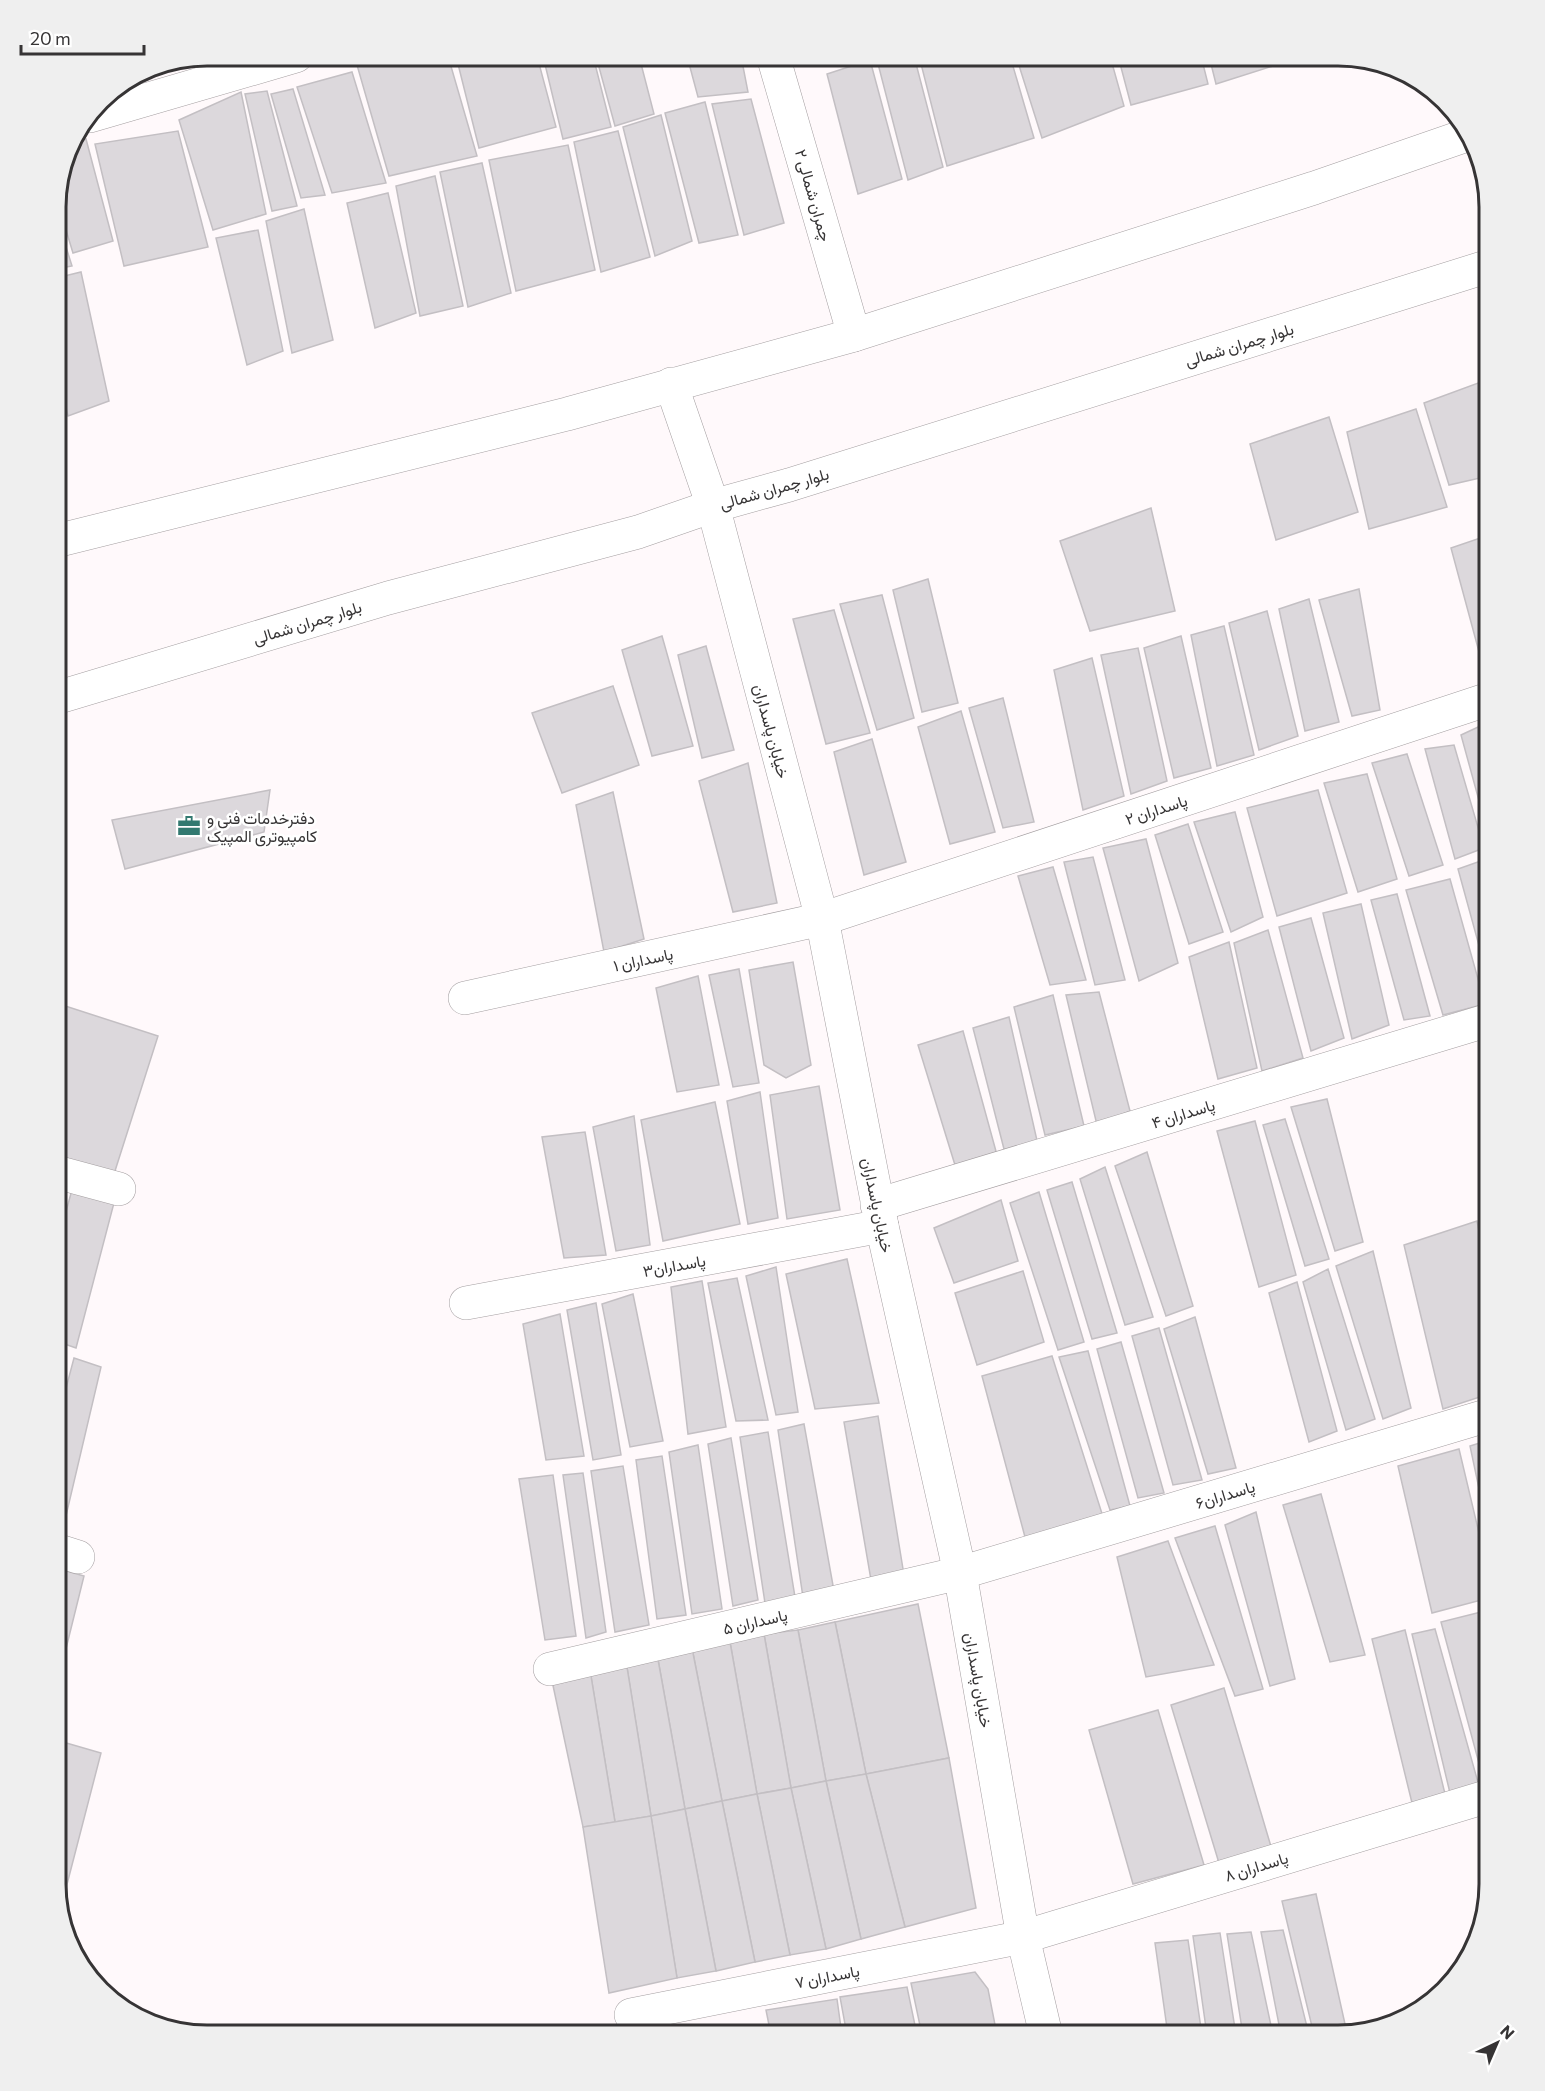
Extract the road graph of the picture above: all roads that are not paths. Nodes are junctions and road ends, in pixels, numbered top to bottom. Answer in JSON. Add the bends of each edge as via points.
{"nodes":[{"id":1,"x":262,"y":66,"type":"edge"},
{"id":2,"x":776,"y":66,"type":"edge"},
{"id":3,"x":102,"y":112,"type":"edge"},
{"id":4,"x":1460,"y":137,"type":"edge"},
{"id":5,"x":1479,"y":269,"type":"edge"},
{"id":6,"x":854,"y":335,"type":"junction"},
{"id":7,"x":671,"y":384,"type":"junction"},
{"id":8,"x":713,"y":506,"type":"junction"},
{"id":9,"x":66,"y":539,"type":"edge"},
{"id":10,"x":66,"y":695,"type":"edge"},
{"id":11,"x":1479,"y":703,"type":"edge"},
{"id":12,"x":822,"y":920,"type":"junction"},
{"id":13,"x":465,"y":998,"type":"dead end"},
{"id":14,"x":1479,"y":1024,"type":"edge"},
{"id":15,"x":66,"y":1175,"type":"edge"},
{"id":16,"x":119,"y":1189,"type":"dead end"},
{"id":17,"x":880,"y":1216,"type":"junction"},
{"id":18,"x":466,"y":1303,"type":"dead end"},
{"id":19,"x":1479,"y":1418,"type":"edge"},
{"id":20,"x":960,"y":1574,"type":"junction"},
{"id":21,"x":550,"y":1669,"type":"dead end"},
{"id":22,"x":1479,"y":1799,"type":"edge"},
{"id":23,"x":1023,"y":1937,"type":"junction"},
{"id":24,"x":631,"y":2015,"type":"dead end"},
{"id":25,"x":1045,"y":2025,"type":"edge"}],
"edges":[{"from":1,"to":3,"type":"street"},
{"from":2,"to":6,"type":"street","name":"چمران شمالی ۲"},
{"from":4,"to":6,"type":"street"},
{"from":5,"to":8,"type":"street","name":"بلوار چمران شمالی"},
{"from":6,"to":7,"type":"street"},
{"from":7,"to":8,"type":"street","name":"خیابان پاسداران"},
{"from":7,"to":9,"type":"street","via":[[567,414]]},
{"from":8,"to":10,"type":"street","name":"بلوار چمران شمالی","via":[[638,532],[388,598]]},
{"from":8,"to":12,"type":"street","name":"خیابان پاسداران"},
{"from":11,"to":12,"type":"street","name":"پاسداران ۲"},
{"from":12,"to":13,"type":"street","name":"پاسداران ۱"},
{"from":12,"to":17,"type":"street","name":"خیابان پاسداران"},
{"from":14,"to":17,"type":"street","name":"پاسداران ۴"},
{"from":15,"to":16,"type":"street"},
{"from":17,"to":18,"type":"street","name":"پاسداران۳"},
{"from":17,"to":20,"type":"street","name":"خیابان پاسداران"},
{"from":19,"to":20,"type":"street","name":"پاسداران۶"},
{"from":20,"to":21,"type":"street","name":"پاسداران ۵"},
{"from":20,"to":23,"type":"street","name":"خیابان پاسداران"},
{"from":22,"to":23,"type":"street","name":"پاسداران ۸"},
{"from":23,"to":24,"type":"street","name":"پاسداران ۷"},
{"from":23,"to":25,"type":"street","name":"خیابان پاسداران"}]}
